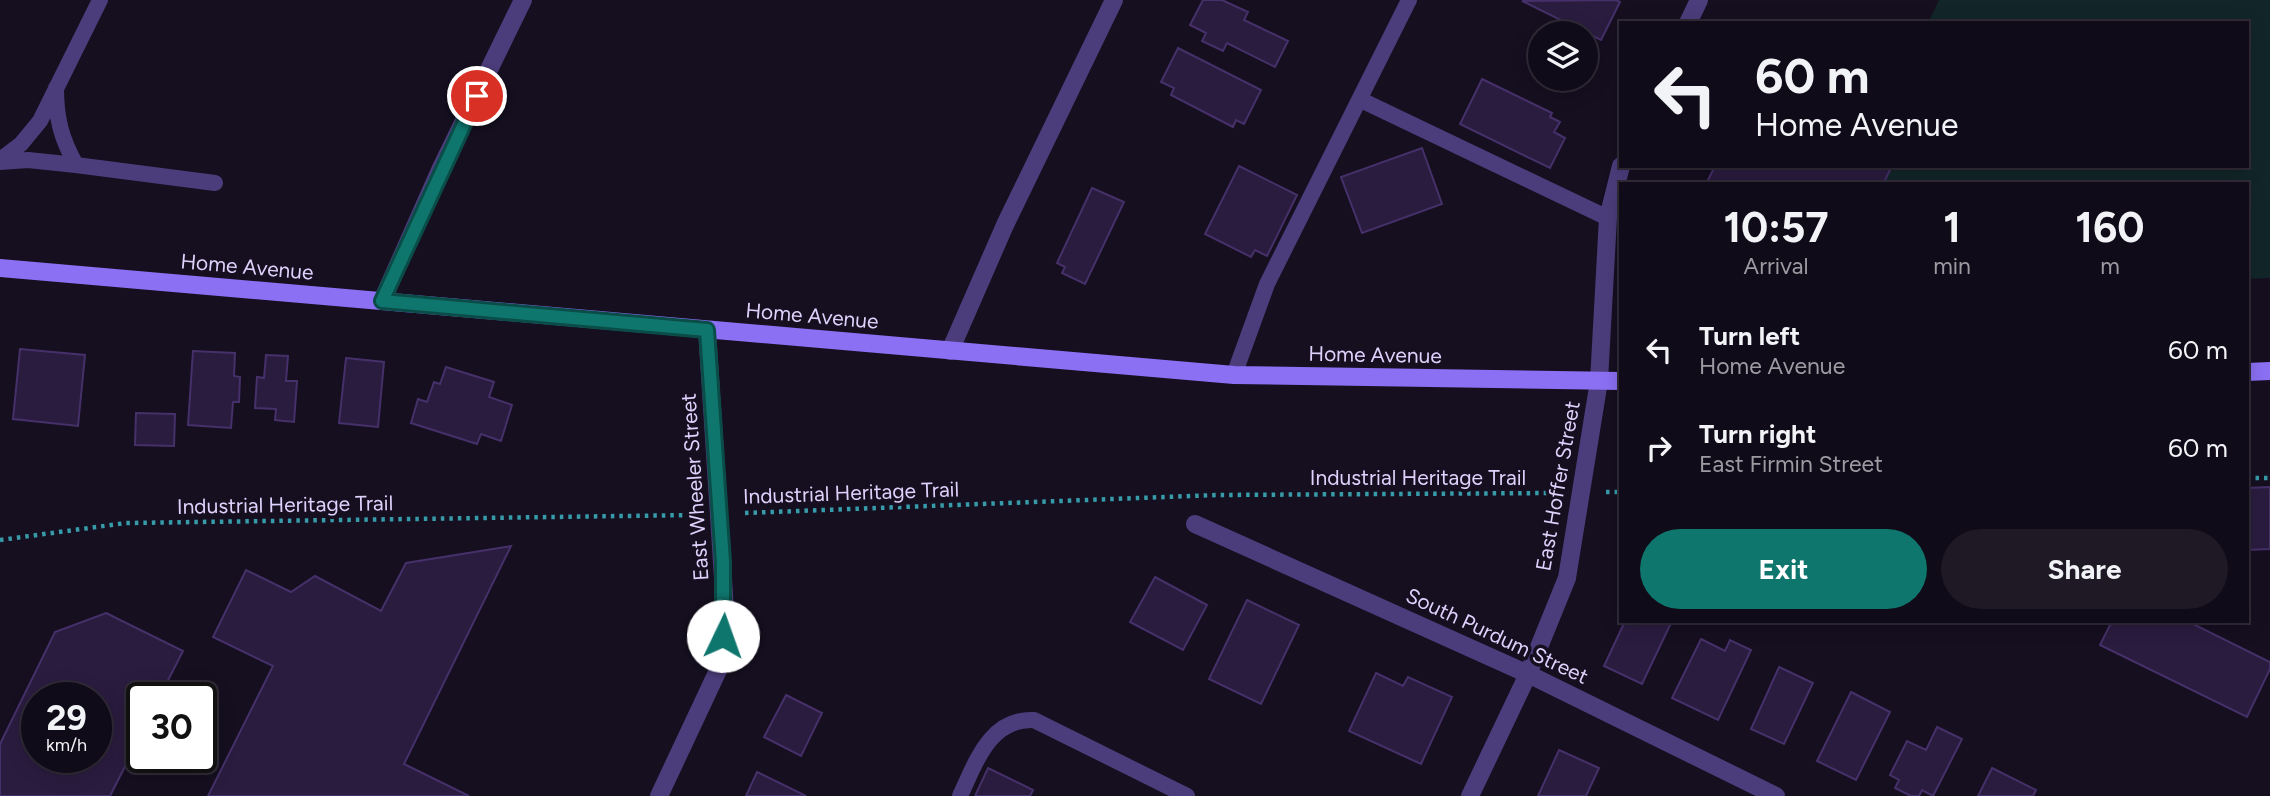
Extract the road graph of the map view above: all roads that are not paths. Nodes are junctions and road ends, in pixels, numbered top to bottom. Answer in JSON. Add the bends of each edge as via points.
{"nodes":[{"id":1,"x":100,"y":0,"type":"edge"},
{"id":2,"x":523,"y":0,"type":"edge"},
{"id":3,"x":1114,"y":0,"type":"edge"},
{"id":4,"x":1409,"y":0,"type":"edge"},
{"id":5,"x":1699,"y":0,"type":"edge"},
{"id":6,"x":1689,"y":21,"type":"edge"},
{"id":7,"x":56,"y":88,"type":"junction"},
{"id":8,"x":1361,"y":100,"type":"junction"},
{"id":9,"x":0,"y":161,"type":"edge"},
{"id":10,"x":76,"y":164,"type":"junction"},
{"id":11,"x":1620,"y":168,"type":"edge"},
{"id":12,"x":215,"y":183,"type":"dead end"},
{"id":13,"x":1608,"y":218,"type":"junction"},
{"id":14,"x":0,"y":268,"type":"edge"},
{"id":15,"x":382,"y":301,"type":"junction"},
{"id":16,"x":707,"y":330,"type":"junction"},
{"id":17,"x":950,"y":351,"type":"junction"},
{"id":18,"x":2249,"y":372,"type":"edge"},
{"id":19,"x":2270,"y":372,"type":"edge"},
{"id":20,"x":1234,"y":375,"type":"junction"},
{"id":21,"x":1600,"y":381,"type":"junction"},
{"id":22,"x":1619,"y":381,"type":"edge"},
{"id":23,"x":1195,"y":524,"type":"dead end"},
{"id":24,"x":1528,"y":674,"type":"junction"},
{"id":25,"x":659,"y":796,"type":"edge"},
{"id":26,"x":960,"y":796,"type":"edge"},
{"id":27,"x":1187,"y":796,"type":"edge"},
{"id":28,"x":1470,"y":796,"type":"edge"},
{"id":29,"x":1776,"y":796,"type":"edge"}],
"edges":[{"from":1,"to":7,"type":"lane"},
{"from":2,"to":15,"type":"street"},
{"from":3,"to":17,"type":"street","via":[[1005,225]]},
{"from":4,"to":8,"type":"lane"},
{"from":5,"to":6,"type":"street"},
{"from":7,"to":9,"type":"lane","via":[[40,121]]},
{"from":7,"to":10,"type":"lane","via":[[57,120]]},
{"from":8,"to":13,"type":"lane"},
{"from":8,"to":20,"type":"lane","via":[[1266,284]]},
{"from":9,"to":10,"type":"lane"},
{"from":10,"to":12,"type":"lane"},
{"from":11,"to":13,"type":"street","name":"East Hoffer Street"},
{"from":13,"to":21,"type":"street","name":"East Hoffer Street"},
{"from":14,"to":15,"type":"main road","name":"Home Avenue"},
{"from":15,"to":16,"type":"main road","name":"Home Avenue"},
{"from":16,"to":17,"type":"main road","name":"Home Avenue"},
{"from":16,"to":25,"type":"street","name":"East Wheeler Street","via":[[725,609],[721,664]]},
{"from":17,"to":20,"type":"main road","name":"Home Avenue"},
{"from":18,"to":19,"type":"main road"},
{"from":20,"to":21,"type":"main road","name":"Home Avenue"},
{"from":21,"to":22,"type":"main road","name":"Home Avenue"},
{"from":21,"to":24,"type":"street","name":"East Hoffer Street","via":[[1567,578]]},
{"from":23,"to":24,"type":"street","name":"South Purdum Street"},
{"from":24,"to":28,"type":"street","name":"East Hoffer Street"},
{"from":24,"to":29,"type":"street","name":"South Purdum Street"},
{"from":26,"to":27,"type":"lane","via":[[986,741],[1018,719],[1034,720]]}]}
